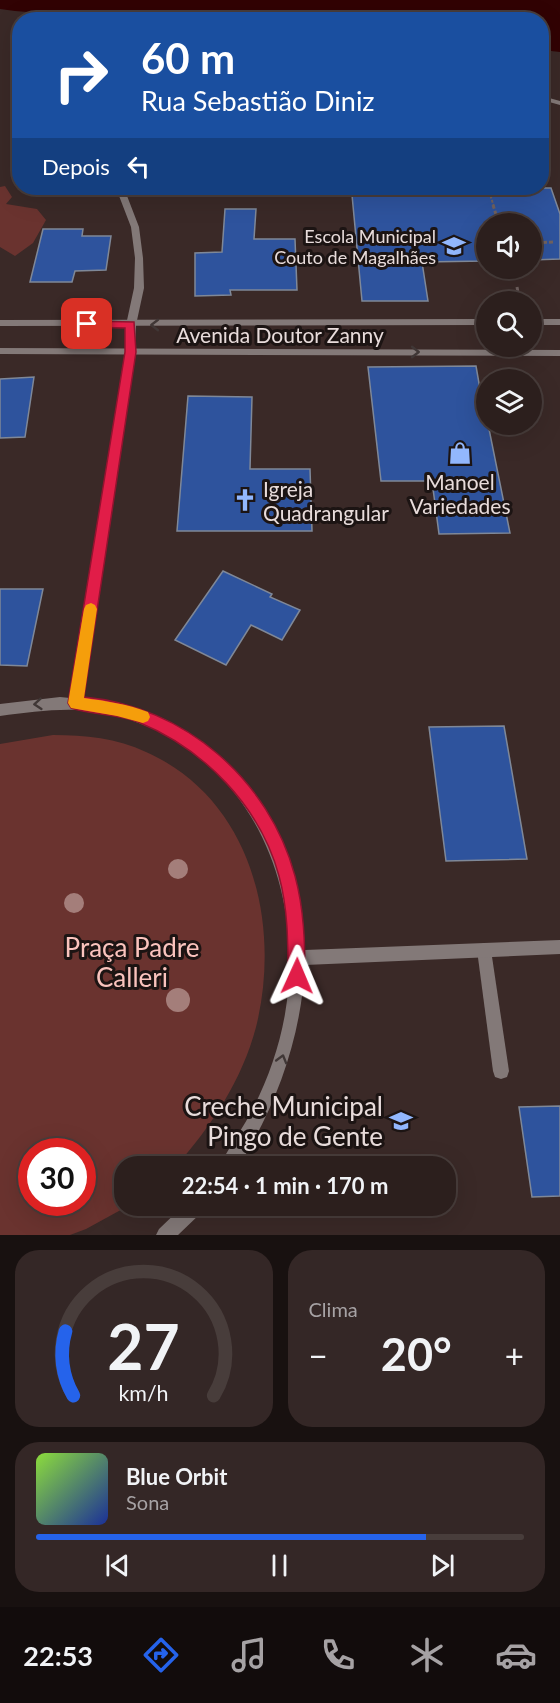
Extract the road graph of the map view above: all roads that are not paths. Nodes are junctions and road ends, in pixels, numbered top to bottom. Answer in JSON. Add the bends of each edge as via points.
{"nodes":[{"id":1,"x":123,"y":195,"type":"edge"},
{"id":2,"x":476,"y":322,"type":"edge"},
{"id":3,"x":542,"y":322,"type":"edge"},
{"id":4,"x":560,"y":322,"type":"edge"},
{"id":5,"x":0,"y":323,"type":"edge"},
{"id":6,"x":130,"y":325,"type":"junction"},
{"id":7,"x":0,"y":351,"type":"edge"},
{"id":8,"x":130,"y":352,"type":"junction"},
{"id":9,"x":560,"y":353,"type":"edge"},
{"id":10,"x":76,"y":703,"type":"junction"},
{"id":11,"x":0,"y":710,"type":"edge"},
{"id":12,"x":560,"y":947,"type":"edge"},
{"id":13,"x":484,"y":950,"type":"junction"},
{"id":14,"x":298,"y":958,"type":"junction"},
{"id":15,"x":501,"y":1071,"type":"dead end"},
{"id":16,"x":236,"y":1156,"type":"edge"},
{"id":17,"x":185,"y":1216,"type":"edge"},
{"id":18,"x":165,"y":1235,"type":"edge"}],
"edges":[{"from":1,"to":6,"type":"street","via":[[135,227],[139,258],[139,288]]},
{"from":2,"to":6,"type":"street","name":"Avenida Doutor Zanny","one_way":true},
{"from":3,"to":4,"type":"street"},
{"from":5,"to":6,"type":"street","name":"Avenida Doutor Zanny"},
{"from":6,"to":8,"type":"street"},
{"from":7,"to":8,"type":"street","name":"Avenida Doutor Zanny"},
{"from":8,"to":9,"type":"street","name":"Avenida Doutor Zanny","one_way":true},
{"from":8,"to":10,"type":"street"},
{"from":10,"to":11,"type":"street","one_way":true},
{"from":10,"to":14,"type":"street","via":[[117,709],[156,722],[193,742],[233,778],[268,827],[287,875]]},
{"from":12,"to":13,"type":"street"},
{"from":13,"to":14,"type":"street"},
{"from":13,"to":15,"type":"street"},
{"from":16,"to":14,"type":"street","one_way":true,"via":[[279,1070],[296,994]]},
{"from":17,"to":18,"type":"street"}]}
